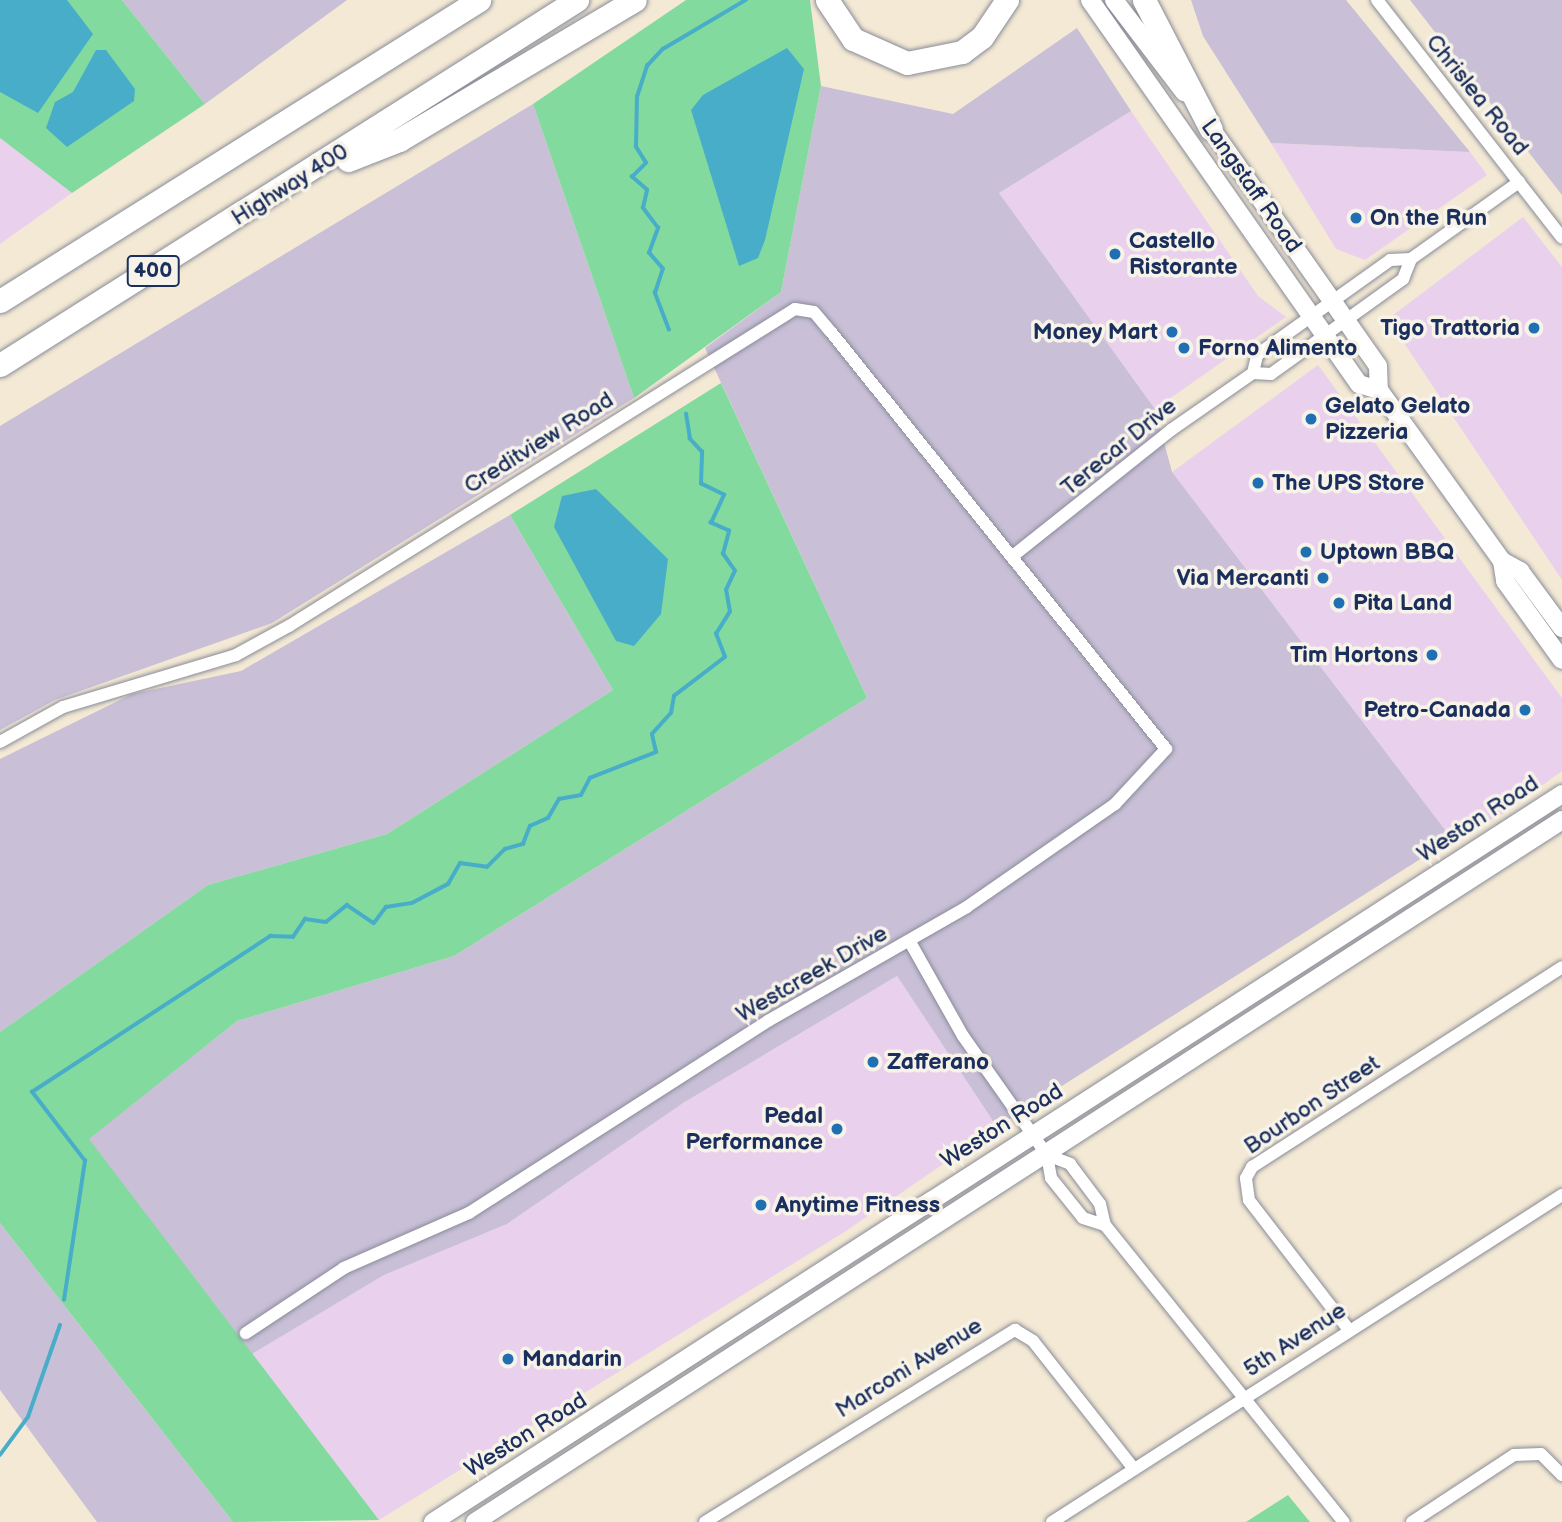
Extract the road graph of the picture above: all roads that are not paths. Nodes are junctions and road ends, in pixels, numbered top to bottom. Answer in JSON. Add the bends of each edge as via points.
{"nodes":[{"id":1,"x":479,"y":0,"type":"edge"},
{"id":2,"x":577,"y":0,"type":"edge"},
{"id":3,"x":635,"y":0,"type":"edge"},
{"id":4,"x":827,"y":0,"type":"edge"},
{"id":5,"x":1007,"y":0,"type":"edge"},
{"id":6,"x":1090,"y":0,"type":"edge"},
{"id":7,"x":1114,"y":0,"type":"edge"},
{"id":8,"x":1144,"y":0,"type":"edge"},
{"id":9,"x":1377,"y":0,"type":"edge"},
{"id":10,"x":1212,"y":129,"type":"junction"},
{"id":11,"x":306,"y":176,"type":"junction"},
{"id":12,"x":1520,"y":182,"type":"junction"},
{"id":13,"x":1562,"y":238,"type":"edge"},
{"id":14,"x":1411,"y":260,"type":"junction"},
{"id":15,"x":0,"y":301,"type":"edge"},
{"id":16,"x":1334,"y":302,"type":"junction"},
{"id":17,"x":1312,"y":318,"type":"junction"},
{"id":18,"x":1347,"y":320,"type":"junction"},
{"id":19,"x":1325,"y":335,"type":"junction"},
{"id":20,"x":0,"y":365,"type":"edge"},
{"id":21,"x":1253,"y":373,"type":"junction"},
{"id":22,"x":1379,"y":390,"type":"junction"},
{"id":23,"x":1014,"y":555,"type":"junction"},
{"id":24,"x":1502,"y":561,"type":"junction"},
{"id":25,"x":1562,"y":628,"type":"edge"},
{"id":26,"x":1562,"y":660,"type":"edge"},
{"id":27,"x":0,"y":742,"type":"edge"},
{"id":28,"x":1562,"y":794,"type":"edge"},
{"id":29,"x":1562,"y":820,"type":"edge"},
{"id":30,"x":910,"y":942,"type":"junction"},
{"id":31,"x":1562,"y":967,"type":"edge"},
{"id":32,"x":1033,"y":1134,"type":"junction"},
{"id":33,"x":1047,"y":1155,"type":"junction"},
{"id":34,"x":1562,"y":1195,"type":"edge"},
{"id":35,"x":1105,"y":1225,"type":"junction"},
{"id":36,"x":1349,"y":1330,"type":"junction"},
{"id":37,"x":246,"y":1333,"type":"dead end"},
{"id":38,"x":1244,"y":1398,"type":"junction"},
{"id":39,"x":1134,"y":1469,"type":"junction"},
{"id":40,"x":1562,"y":1475,"type":"edge"},
{"id":41,"x":433,"y":1522,"type":"edge"},
{"id":42,"x":475,"y":1522,"type":"edge"},
{"id":43,"x":705,"y":1522,"type":"edge"},
{"id":44,"x":1052,"y":1522,"type":"edge"},
{"id":45,"x":1344,"y":1522,"type":"edge"},
{"id":46,"x":1412,"y":1522,"type":"edge"}],
"edges":[{"from":1,"to":15,"type":"highway","number":"400"},
{"from":2,"to":11,"type":"highway","name":"Highway 400","number":"400"},
{"from":3,"to":11,"type":"highway","via":[[399,140]]},
{"from":4,"to":5,"type":"highway","via":[[853,39],[907,63],[962,51],[982,37]]},
{"from":6,"to":17,"type":"main road","name":"Langstaff Road"},
{"from":7,"to":10,"type":"main road","name":"Langstaff Road"},
{"from":8,"to":10,"type":"highway"},
{"from":9,"to":12,"type":"street","name":"Chrislea Road"},
{"from":10,"to":16,"type":"main road","name":"Langstaff Road"},
{"from":11,"to":20,"type":"highway","name":"Highway 400","number":"400"},
{"from":12,"to":13,"type":"street","name":"Chrislea Road"},
{"from":12,"to":14,"type":"street"},
{"from":14,"to":16,"type":"street","name":"Terecar Drive","via":[[1390,260]]},
{"from":14,"to":18,"type":"street","name":"Terecar Drive","via":[[1403,279]]},
{"from":16,"to":17,"type":"street","name":"Terecar Drive"},
{"from":16,"to":18,"type":"main road","name":"Langstaff Road"},
{"from":17,"to":19,"type":"main road","name":"Langstaff Road"},
{"from":17,"to":21,"type":"street","name":"Terecar Drive","via":[[1257,355]]},
{"from":18,"to":19,"type":"street","name":"Terecar Drive"},
{"from":18,"to":22,"type":"main road","name":"Langstaff Road","via":[[1378,366]]},
{"from":19,"to":21,"type":"street","name":"Terecar Drive","via":[[1271,374]]},
{"from":19,"to":22,"type":"main road","name":"Langstaff Road","via":[[1359,384]]},
{"from":21,"to":23,"type":"street","name":"Terecar Drive"},
{"from":22,"to":24,"type":"main road","name":"Langstaff Road"},
{"from":23,"to":27,"type":"street","name":"Creditview Road","via":[[814,312],[795,309],[296,622],[236,655],[63,707]]},
{"from":23,"to":30,"type":"street","name":"Westcreek Drive","via":[[1166,749],[1115,804]]},
{"from":24,"to":25,"type":"main road","name":"Langstaff Road","via":[[1520,571]]},
{"from":24,"to":26,"type":"main road","name":"Langstaff Road","via":[[1505,581]]},
{"from":28,"to":32,"type":"main road","name":"Weston Road"},
{"from":29,"to":33,"type":"main road","name":"Weston Road"},
{"from":30,"to":32,"type":"street","via":[[958,1027]]},
{"from":30,"to":37,"type":"street","name":"Westcreek Drive","via":[[768,1021],[469,1213],[344,1268]]},
{"from":31,"to":36,"type":"street","name":"Bourbon Street","via":[[1252,1167],[1246,1178],[1249,1200]]},
{"from":32,"to":33,"type":"street"},
{"from":32,"to":41,"type":"main road","name":"Weston Road","via":[[691,1361]]},
{"from":33,"to":35,"type":"street","via":[[1070,1164],[1100,1204]]},
{"from":33,"to":35,"type":"street","via":[[1051,1178],[1083,1218]]},
{"from":33,"to":42,"type":"main road","name":"Weston Road"},
{"from":34,"to":36,"type":"street","name":"5th Avenue"},
{"from":35,"to":38,"type":"street"},
{"from":36,"to":38,"type":"street","name":"5th Avenue"},
{"from":38,"to":39,"type":"street","name":"5th Avenue"},
{"from":38,"to":45,"type":"street"},
{"from":39,"to":43,"type":"street","name":"Marconi Avenue","via":[[1033,1341],[1015,1330]]},
{"from":39,"to":44,"type":"street","name":"5th Avenue"},
{"from":40,"to":46,"type":"street","via":[[1541,1454],[1514,1455]]}]}
